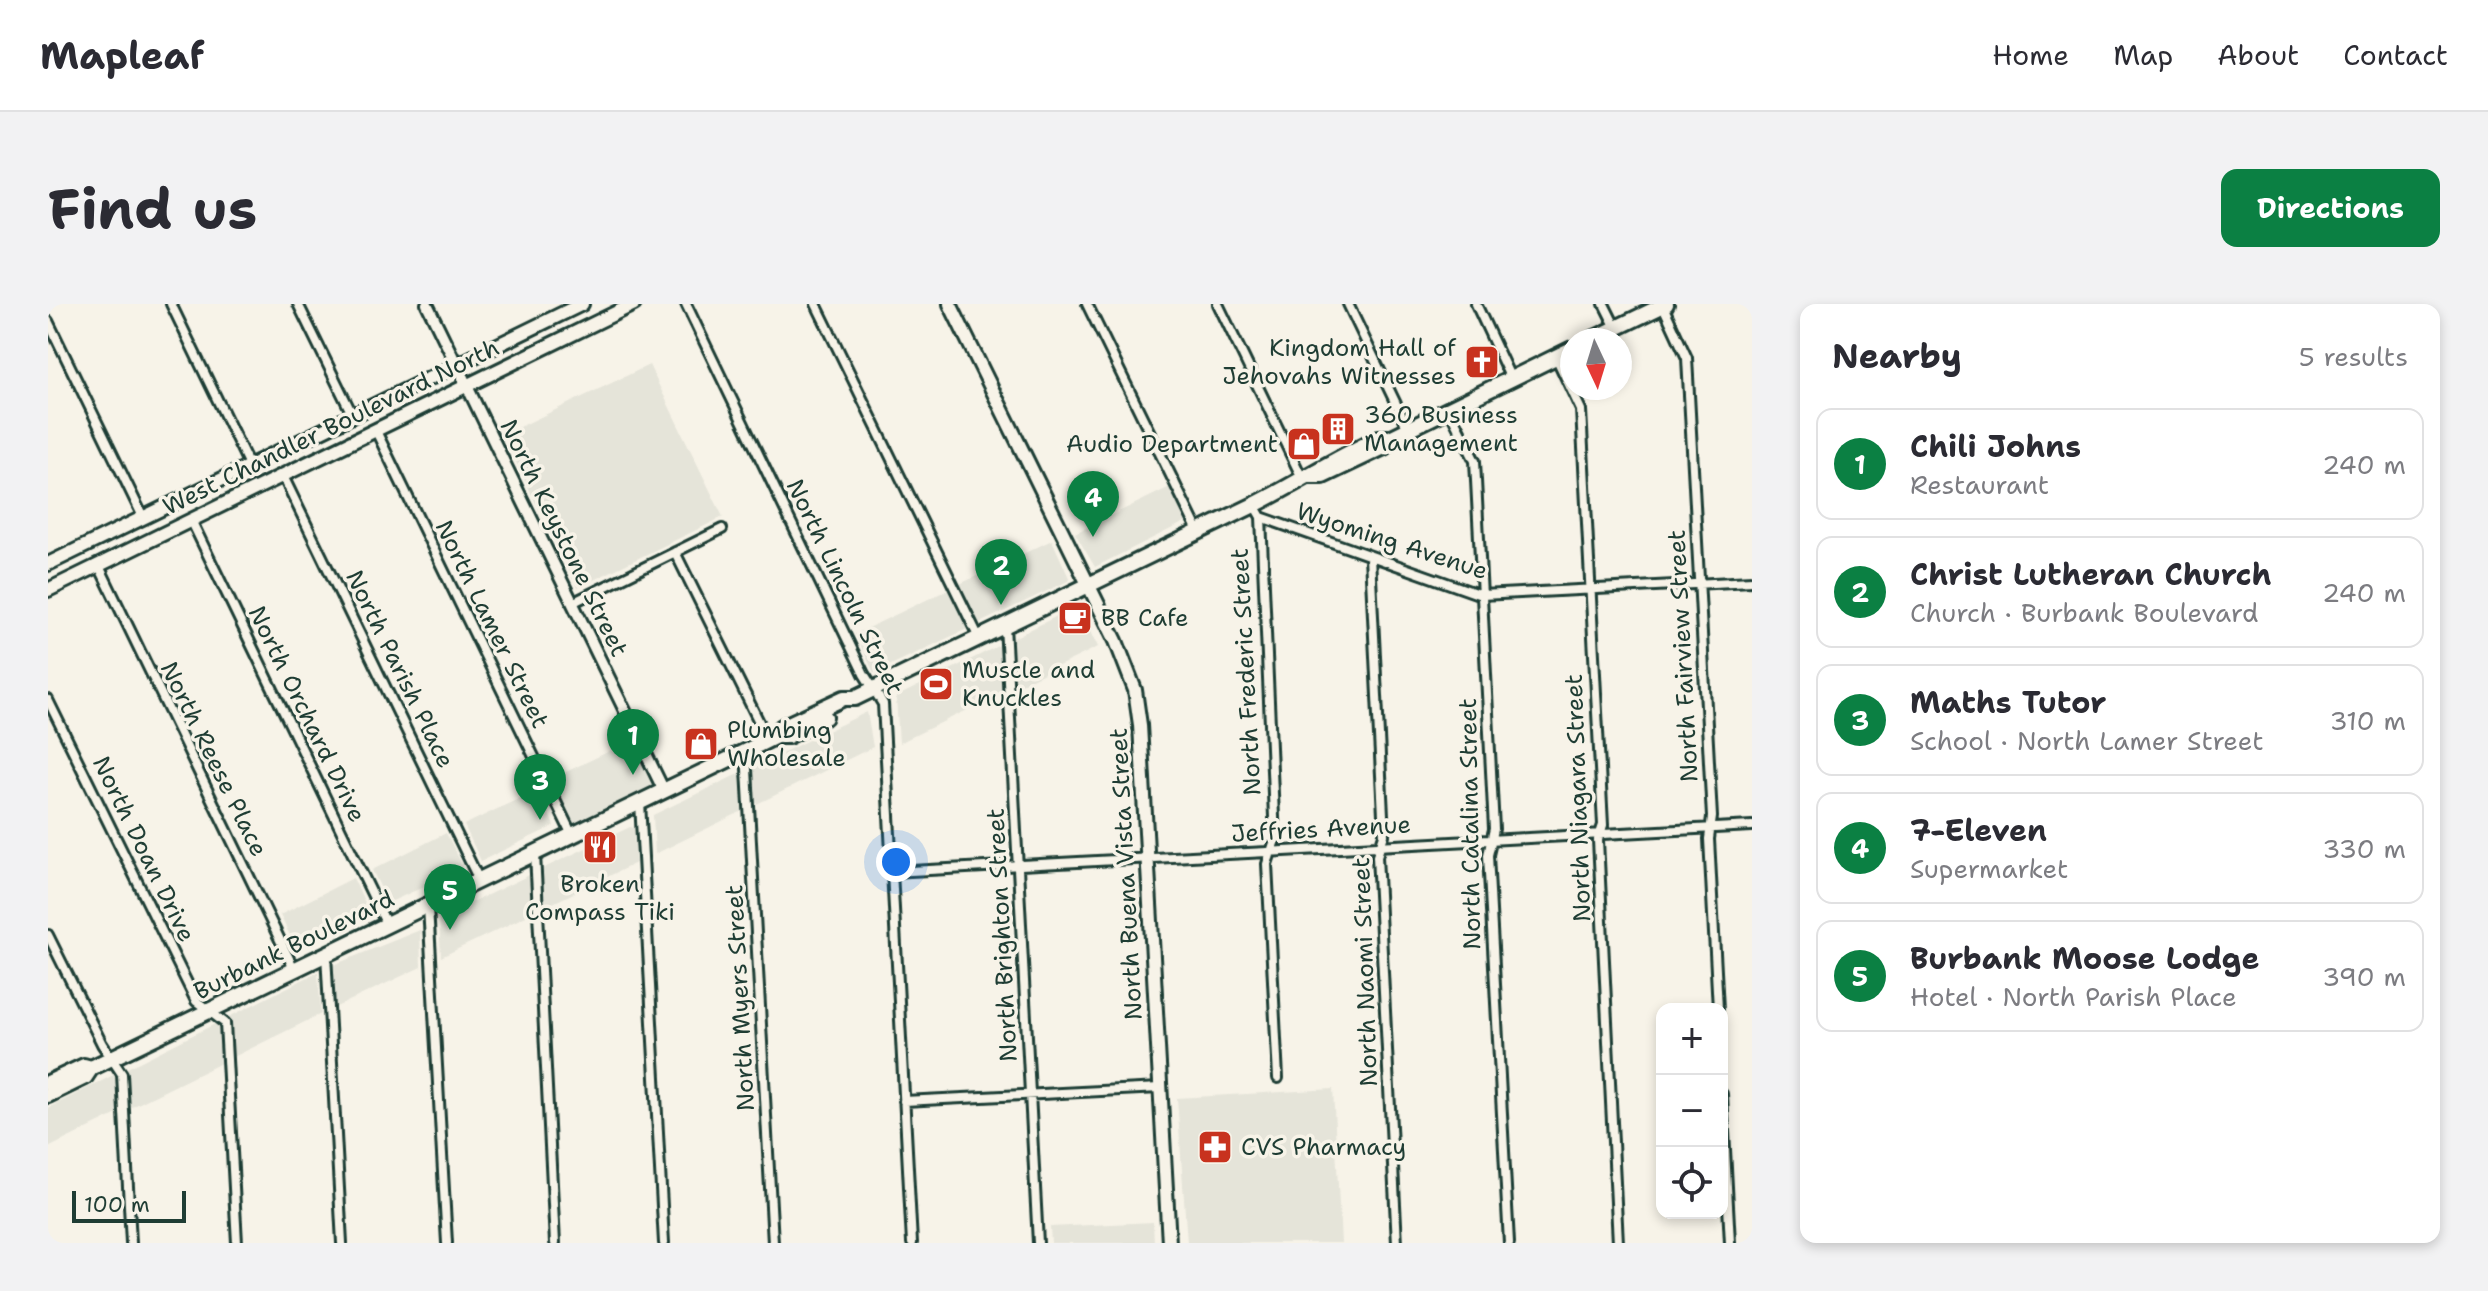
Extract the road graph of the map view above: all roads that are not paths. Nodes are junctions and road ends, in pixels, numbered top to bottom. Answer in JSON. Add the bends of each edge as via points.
{"nodes":[{"id":1,"x":171,"y":304,"type":"edge"},
{"id":2,"x":298,"y":304,"type":"edge"},
{"id":3,"x":427,"y":304,"type":"edge"},
{"id":4,"x":582,"y":304,"type":"edge"},
{"id":5,"x":634,"y":304,"type":"edge"},
{"id":6,"x":686,"y":304,"type":"edge"},
{"id":7,"x":816,"y":304,"type":"edge"},
{"id":8,"x":950,"y":304,"type":"edge"},
{"id":9,"x":1087,"y":304,"type":"edge"},
{"id":10,"x":1218,"y":304,"type":"edge"},
{"id":11,"x":1348,"y":304,"type":"edge"},
{"id":12,"x":1476,"y":304,"type":"edge"},
{"id":13,"x":1604,"y":304,"type":"edge"},
{"id":14,"x":1664,"y":305,"type":"edge"},
{"id":15,"x":560,"y":309,"type":"edge"},
{"id":16,"x":48,"y":321,"type":"edge"},
{"id":17,"x":1616,"y":328,"type":"joint"},
{"id":18,"x":1560,"y":355,"type":"edge"},
{"id":19,"x":1556,"y":357,"type":"junction"},
{"id":20,"x":457,"y":365,"type":"junction"},
{"id":21,"x":1511,"y":379,"type":"junction"},
{"id":22,"x":467,"y":386,"type":"junction"},
{"id":23,"x":1449,"y":409,"type":"junction"},
{"id":24,"x":353,"y":416,"type":"junction"},
{"id":25,"x":1408,"y":429,"type":"junction"},
{"id":26,"x":376,"y":431,"type":"junction"},
{"id":27,"x":249,"y":465,"type":"junction"},
{"id":28,"x":283,"y":476,"type":"junction"},
{"id":29,"x":1307,"y":478,"type":"junction"},
{"id":30,"x":1258,"y":511,"type":"junction"},
{"id":31,"x":143,"y":517,"type":"junction"},
{"id":32,"x":191,"y":520,"type":"junction"},
{"id":33,"x":722,"y":529,"type":"dead end"},
{"id":34,"x":1198,"y":531,"type":"junction"},
{"id":35,"x":675,"y":552,"type":"junction"},
{"id":36,"x":1370,"y":557,"type":"junction"},
{"id":37,"x":48,"y":564,"type":"edge"},
{"id":38,"x":99,"y":566,"type":"junction"},
{"id":39,"x":1752,"y":581,"type":"edge"},
{"id":40,"x":1699,"y":584,"type":"junction"},
{"id":41,"x":1088,"y":585,"type":"junction"},
{"id":42,"x":1590,"y":589,"type":"junction"},
{"id":43,"x":48,"y":590,"type":"edge"},
{"id":44,"x":1481,"y":595,"type":"junction"},
{"id":45,"x":574,"y":602,"type":"junction"},
{"id":46,"x":1005,"y":625,"type":"junction"},
{"id":47,"x":979,"y":638,"type":"junction"},
{"id":48,"x":873,"y":689,"type":"junction"},
{"id":49,"x":48,"y":700,"type":"edge"},
{"id":50,"x":772,"y":738,"type":"junction"},
{"id":51,"x":746,"y":751,"type":"junction"},
{"id":52,"x":664,"y":791,"type":"junction"},
{"id":53,"x":640,"y":802,"type":"junction"},
{"id":54,"x":1752,"y":826,"type":"edge"},
{"id":55,"x":1710,"y":828,"type":"junction"},
{"id":56,"x":1600,"y":834,"type":"junction"},
{"id":57,"x":572,"y":835,"type":"junction"},
{"id":58,"x":1491,"y":840,"type":"junction"},
{"id":59,"x":1380,"y":846,"type":"junction"},
{"id":60,"x":1271,"y":852,"type":"junction"},
{"id":61,"x":535,"y":854,"type":"junction"},
{"id":62,"x":1148,"y":858,"type":"junction"},
{"id":63,"x":1018,"y":865,"type":"junction"},
{"id":64,"x":892,"y":872,"type":"junction"},
{"id":65,"x":479,"y":880,"type":"junction"},
{"id":66,"x":428,"y":906,"type":"junction"},
{"id":67,"x":387,"y":925,"type":"junction"},
{"id":68,"x":48,"y":935,"type":"edge"},
{"id":69,"x":326,"y":954,"type":"junction"},
{"id":70,"x":294,"y":969,"type":"junction"},
{"id":71,"x":1718,"y":1003,"type":"edge"},
{"id":72,"x":209,"y":1011,"type":"junction"},
{"id":73,"x":112,"y":1058,"type":"junction"},
{"id":74,"x":91,"y":1068,"type":"junction"},
{"id":75,"x":1278,"y":1078,"type":"dead end"},
{"id":76,"x":48,"y":1083,"type":"edge"},
{"id":77,"x":1160,"y":1088,"type":"junction"},
{"id":78,"x":48,"y":1095,"type":"edge"},
{"id":79,"x":1030,"y":1096,"type":"junction"},
{"id":80,"x":904,"y":1101,"type":"junction"},
{"id":81,"x":1725,"y":1147,"type":"edge"},
{"id":82,"x":131,"y":1243,"type":"edge"},
{"id":83,"x":237,"y":1243,"type":"edge"},
{"id":84,"x":342,"y":1243,"type":"edge"},
{"id":85,"x":447,"y":1243,"type":"edge"},
{"id":86,"x":555,"y":1243,"type":"edge"},
{"id":87,"x":664,"y":1243,"type":"edge"},
{"id":88,"x":773,"y":1243,"type":"edge"},
{"id":89,"x":912,"y":1243,"type":"edge"},
{"id":90,"x":1038,"y":1243,"type":"edge"},
{"id":91,"x":1169,"y":1243,"type":"edge"},
{"id":92,"x":1397,"y":1243,"type":"edge"},
{"id":93,"x":1509,"y":1243,"type":"edge"},
{"id":94,"x":1618,"y":1243,"type":"edge"},
{"id":95,"x":1730,"y":1243,"type":"edge"}],
"edges":[{"from":1,"to":27,"type":"street"},
{"from":2,"to":24,"type":"street"},
{"from":3,"to":20,"type":"street","name":"North Keystone Street"},
{"from":4,"to":15,"type":"main road"},
{"from":5,"to":22,"type":"main road","name":"West Chandler Boulevard North"},
{"from":6,"to":48,"type":"street","name":"North Lincoln Street"},
{"from":7,"to":47,"type":"street"},
{"from":8,"to":41,"type":"main road","name":"North Buena Vista Street"},
{"from":9,"to":34,"type":"street","name":"North Frederic Street"},
{"from":10,"to":29,"type":"street"},
{"from":11,"to":25,"type":"street"},
{"from":12,"to":21,"type":"street"},
{"from":13,"to":17,"type":"street"},
{"from":14,"to":17,"type":"main road"},
{"from":14,"to":40,"type":"street","name":"North Fairview Street","via":[[1687,358]]},
{"from":15,"to":20,"type":"main road"},
{"from":16,"to":31,"type":"street"},
{"from":18,"to":19,"type":"main road","name":"Burbank Boulevard"},
{"from":19,"to":21,"type":"main road","name":"Burbank Boulevard"},
{"from":19,"to":42,"type":"street","name":"North Niagara Street","via":[[1581,410]]},
{"from":20,"to":22,"type":"street","name":"North Keystone Street"},
{"from":20,"to":24,"type":"main road"},
{"from":21,"to":23,"type":"main road","name":"Burbank Boulevard"},
{"from":22,"to":26,"type":"main road","name":"West Chandler Boulevard North"},
{"from":22,"to":45,"type":"street","name":"North Keystone Street"},
{"from":23,"to":25,"type":"main road","name":"Burbank Boulevard"},
{"from":23,"to":44,"type":"street","name":"North Catalina Street","via":[[1475,461]]},
{"from":24,"to":27,"type":"main road"},
{"from":25,"to":29,"type":"main road","name":"Burbank Boulevard","via":[[1384,447],[1323,476]]},
{"from":26,"to":28,"type":"main road","name":"West Chandler Boulevard North"},
{"from":26,"to":57,"type":"street","name":"North Lamer Street"},
{"from":27,"to":31,"type":"main road"},
{"from":28,"to":32,"type":"main road","name":"West Chandler Boulevard North"},
{"from":28,"to":65,"type":"street","name":"North Parish Place"},
{"from":29,"to":30,"type":"main road","name":"Burbank Boulevard"},
{"from":30,"to":34,"type":"main road","name":"Burbank Boulevard"},
{"from":30,"to":36,"type":"street","name":"Wyoming Avenue"},
{"from":30,"to":60,"type":"street","name":"North Frederic Street","via":[[1275,840]]},
{"from":31,"to":37,"type":"main road"},
{"from":32,"to":38,"type":"main road","name":"West Chandler Boulevard North"},
{"from":32,"to":67,"type":"street","name":"North Orchard Drive"},
{"from":33,"to":35,"type":"street"},
{"from":34,"to":41,"type":"main road","name":"Burbank Boulevard"},
{"from":35,"to":45,"type":"street"},
{"from":35,"to":50,"type":"street"},
{"from":36,"to":44,"type":"street","name":"Wyoming Avenue"},
{"from":36,"to":59,"type":"street","name":"North Naomi Street","via":[[1384,835]]},
{"from":38,"to":43,"type":"main road","name":"West Chandler Boulevard North"},
{"from":38,"to":70,"type":"street","name":"North Reese Place"},
{"from":39,"to":40,"type":"street","name":"Wyoming Avenue"},
{"from":40,"to":42,"type":"street","name":"Wyoming Avenue"},
{"from":40,"to":55,"type":"street","name":"North Fairview Street"},
{"from":41,"to":46,"type":"main road","name":"Burbank Boulevard"},
{"from":41,"to":62,"type":"main road","name":"North Buena Vista Street","via":[[1135,690]]},
{"from":42,"to":44,"type":"street","name":"Wyoming Avenue"},
{"from":42,"to":56,"type":"street","name":"North Niagara Street"},
{"from":44,"to":58,"type":"street","name":"North Catalina Street"},
{"from":45,"to":52,"type":"street","name":"North Keystone Street"},
{"from":46,"to":47,"type":"main road","name":"Burbank Boulevard"},
{"from":46,"to":63,"type":"street","name":"North Brighton Street"},
{"from":47,"to":48,"type":"main road","name":"Burbank Boulevard"},
{"from":48,"to":50,"type":"main road","name":"Burbank Boulevard","via":[[788,736]]},
{"from":48,"to":64,"type":"street","name":"North Lincoln Street","via":[[883,704]]},
{"from":49,"to":72,"type":"street","name":"North Doan Drive","via":[[196,1001]]},
{"from":50,"to":51,"type":"main road","name":"Burbank Boulevard"},
{"from":51,"to":52,"type":"main road","name":"Burbank Boulevard"},
{"from":51,"to":88,"type":"street","name":"North Myers Street"},
{"from":52,"to":53,"type":"main road","name":"Burbank Boulevard"},
{"from":53,"to":57,"type":"main road","name":"Burbank Boulevard"},
{"from":53,"to":87,"type":"street"},
{"from":54,"to":55,"type":"street","name":"Jeffries Avenue"},
{"from":55,"to":56,"type":"street","name":"Jeffries Avenue"},
{"from":55,"to":71,"type":"street","name":"North Fairview Street"},
{"from":56,"to":58,"type":"street","name":"Jeffries Avenue"},
{"from":56,"to":94,"type":"street","name":"North Niagara Street"},
{"from":57,"to":61,"type":"main road","name":"Burbank Boulevard"},
{"from":58,"to":59,"type":"street","name":"Jeffries Avenue"},
{"from":58,"to":93,"type":"street","name":"North Catalina Street"},
{"from":59,"to":60,"type":"street","name":"Jeffries Avenue"},
{"from":59,"to":92,"type":"street","name":"North Naomi Street"},
{"from":60,"to":62,"type":"street","name":"Jeffries Avenue"},
{"from":60,"to":75,"type":"street","name":"North Frederic Street","via":[[1267,864]]},
{"from":61,"to":65,"type":"main road","name":"Burbank Boulevard"},
{"from":61,"to":86,"type":"street"},
{"from":62,"to":63,"type":"street","name":"Jeffries Avenue"},
{"from":62,"to":77,"type":"main road","name":"North Buena Vista Street"},
{"from":63,"to":64,"type":"street","name":"Jeffries Avenue"},
{"from":63,"to":79,"type":"street","name":"North Brighton Street"},
{"from":64,"to":80,"type":"street","name":"North Lincoln Street"},
{"from":65,"to":66,"type":"main road","name":"Burbank Boulevard"},
{"from":66,"to":67,"type":"main road","name":"Burbank Boulevard"},
{"from":66,"to":85,"type":"street"},
{"from":67,"to":69,"type":"main road","name":"Burbank Boulevard"},
{"from":68,"to":73,"type":"street"},
{"from":69,"to":70,"type":"main road","name":"Burbank Boulevard"},
{"from":69,"to":84,"type":"street"},
{"from":70,"to":72,"type":"main road","name":"Burbank Boulevard"},
{"from":72,"to":73,"type":"main road","name":"Burbank Boulevard"},
{"from":72,"to":83,"type":"street","via":[[225,1023]]},
{"from":73,"to":74,"type":"main road","name":"Burbank Boulevard"},
{"from":73,"to":82,"type":"street","via":[[122,1074]]},
{"from":74,"to":76,"type":"main road","name":"Burbank Boulevard","via":[[84,1066]]},
{"from":74,"to":78,"type":"main road","name":"Burbank Boulevard","via":[[85,1077]]},
{"from":77,"to":79,"type":"street"},
{"from":77,"to":91,"type":"main road","name":"North Buena Vista Street"},
{"from":79,"to":80,"type":"street"},
{"from":79,"to":90,"type":"street","name":"North Brighton Street"},
{"from":80,"to":89,"type":"street","name":"North Lincoln Street"},
{"from":81,"to":95,"type":"street"}]}
